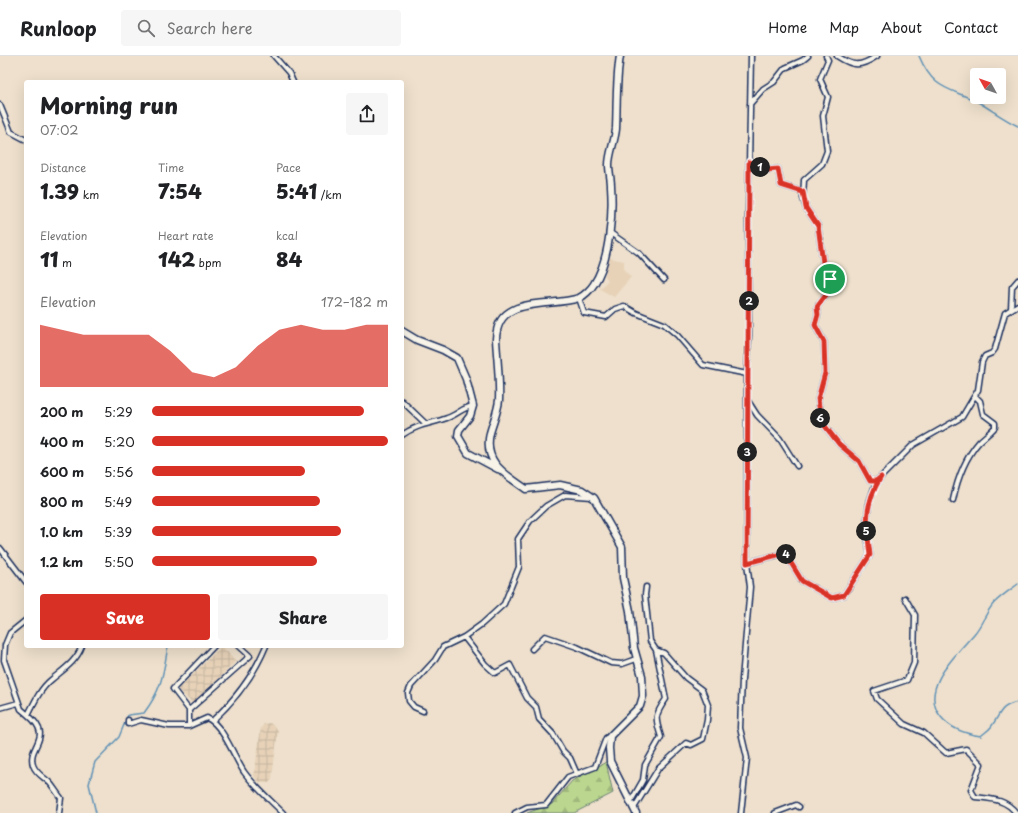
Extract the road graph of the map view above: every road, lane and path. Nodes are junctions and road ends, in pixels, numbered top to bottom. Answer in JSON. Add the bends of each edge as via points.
{"nodes":[{"id":1,"x":274,"y":56,"type":"edge"},
{"id":2,"x":620,"y":56,"type":"edge"},
{"id":3,"x":751,"y":56,"type":"edge"},
{"id":4,"x":808,"y":56,"type":"edge"},
{"id":5,"x":826,"y":56,"type":"edge"},
{"id":6,"x":837,"y":56,"type":"edge"},
{"id":7,"x":877,"y":56,"type":"edge"},
{"id":8,"x":292,"y":80,"type":"edge"},
{"id":9,"x":750,"y":104,"type":"junction"},
{"id":10,"x":0,"y":105,"type":"edge"},
{"id":11,"x":24,"y":139,"type":"edge"},
{"id":12,"x":749,"y":162,"type":"junction"},
{"id":13,"x":803,"y":192,"type":"junction"},
{"id":14,"x":609,"y":232,"type":"junction"},
{"id":15,"x":664,"y":280,"type":"dead end"},
{"id":16,"x":1018,"y":280,"type":"edge"},
{"id":17,"x":579,"y":298,"type":"junction"},
{"id":18,"x":1018,"y":305,"type":"edge"},
{"id":19,"x":1011,"y":309,"type":"junction"},
{"id":20,"x":404,"y":332,"type":"edge"},
{"id":21,"x":746,"y":374,"type":"junction"},
{"id":22,"x":975,"y":396,"type":"junction"},
{"id":23,"x":747,"y":399,"type":"junction"},
{"id":24,"x":404,"y":403,"type":"edge"},
{"id":25,"x":473,"y":406,"type":"junction"},
{"id":26,"x":425,"y":423,"type":"junction"},
{"id":27,"x":404,"y":434,"type":"edge"},
{"id":28,"x":798,"y":466,"type":"dead end"},
{"id":29,"x":500,"y":470,"type":"junction"},
{"id":30,"x":881,"y":477,"type":"junction"},
{"id":31,"x":594,"y":498,"type":"junction"},
{"id":32,"x":953,"y":500,"type":"dead end"},
{"id":33,"x":0,"y":548,"type":"edge"},
{"id":34,"x":747,"y":563,"type":"junction"},
{"id":35,"x":24,"y":579,"type":"edge"},
{"id":36,"x":646,"y":587,"type":"dead end"},
{"id":37,"x":906,"y":598,"type":"dead end"},
{"id":38,"x":24,"y":622,"type":"edge"},
{"id":39,"x":464,"y":637,"type":"junction"},
{"id":40,"x":81,"y":648,"type":"edge"},
{"id":41,"x":212,"y":648,"type":"edge"},
{"id":42,"x":241,"y":648,"type":"edge"},
{"id":43,"x":265,"y":648,"type":"edge"},
{"id":44,"x":532,"y":649,"type":"dead end"},
{"id":45,"x":656,"y":650,"type":"junction"},
{"id":46,"x":636,"y":659,"type":"junction"},
{"id":47,"x":18,"y":703,"type":"junction"},
{"id":48,"x":0,"y":708,"type":"edge"},
{"id":49,"x":189,"y":710,"type":"junction"},
{"id":50,"x":423,"y":710,"type":"dead end"},
{"id":51,"x":28,"y":715,"type":"junction"},
{"id":52,"x":128,"y":720,"type":"dead end"},
{"id":53,"x":212,"y":721,"type":"junction"},
{"id":54,"x":189,"y":726,"type":"junction"},
{"id":55,"x":610,"y":736,"type":"junction"},
{"id":56,"x":577,"y":774,"type":"junction"},
{"id":57,"x":631,"y":801,"type":"junction"},
{"id":58,"x":799,"y":807,"type":"dead end"},
{"id":59,"x":635,"y":811,"type":"edge"},
{"id":60,"x":59,"y":813,"type":"edge"},
{"id":61,"x":283,"y":813,"type":"edge"},
{"id":62,"x":515,"y":813,"type":"edge"},
{"id":63,"x":741,"y":813,"type":"edge"},
{"id":64,"x":775,"y":813,"type":"edge"},
{"id":65,"x":1016,"y":813,"type":"edge"}],
"edges":[{"from":1,"to":8,"type":"street"},
{"from":2,"to":14,"type":"main road","via":[[616,130],[609,163]]},
{"from":3,"to":9,"type":"street"},
{"from":4,"to":9,"type":"street","via":[[785,68]]},
{"from":5,"to":13,"type":"street","via":[[828,60],[820,79],[828,97],[823,116],[827,151],[822,164],[804,180]]},
{"from":6,"to":7,"type":"street","via":[[849,64],[858,65]]},
{"from":9,"to":12,"type":"street"},
{"from":10,"to":11,"type":"street","via":[[11,132]]},
{"from":12,"to":13,"type":"street","via":[[767,170],[778,169],[781,185]]},
{"from":12,"to":21,"type":"street","via":[[749,335]]},
{"from":13,"to":30,"type":"street","via":[[806,208],[818,226],[824,270],[830,279],[826,295],[817,307],[815,325],[824,342],[825,373],[819,391],[821,421],[832,437],[859,461],[870,481],[876,481]]},
{"from":14,"to":15,"type":"street","via":[[640,253]]},
{"from":14,"to":17,"type":"main road","via":[[601,270],[594,284]]},
{"from":16,"to":19,"type":"street","via":[[1012,287]]},
{"from":17,"to":21,"type":"street","via":[[584,313],[606,317],[615,309],[624,306],[664,324],[703,364]]},
{"from":17,"to":29,"type":"main road","via":[[517,308],[500,320],[496,329],[499,400],[488,452]]},
{"from":18,"to":19,"type":"street"},
{"from":19,"to":22,"type":"street","via":[[1005,313],[995,349],[985,356],[982,362]]},
{"from":20,"to":25,"type":"main road","via":[[457,358]]},
{"from":21,"to":23,"type":"street"},
{"from":22,"to":30,"type":"street","via":[[962,417],[913,445]]},
{"from":22,"to":32,"type":"street","via":[[980,401],[983,414],[995,423],[995,427],[978,443],[966,463]]},
{"from":23,"to":28,"type":"street","via":[[757,415],[780,439]]},
{"from":23,"to":34,"type":"street"},
{"from":24,"to":26,"type":"street"},
{"from":25,"to":26,"type":"street","via":[[467,406],[448,418]]},
{"from":25,"to":29,"type":"main road","via":[[458,436],[468,453]]},
{"from":26,"to":27,"type":"street"},
{"from":29,"to":31,"type":"main road","via":[[526,489],[565,486],[582,490]]},
{"from":30,"to":34,"type":"street","via":[[874,488],[868,511],[866,527],[870,555],[844,595],[832,598],[802,581],[785,553]]},
{"from":31,"to":39,"type":"street","via":[[565,495],[546,506],[530,521],[518,539],[519,566],[504,604]]},
{"from":31,"to":46,"type":"main road","via":[[622,547],[623,578]]},
{"from":33,"to":35,"type":"street"},
{"from":34,"to":63,"type":"street","via":[[750,587],[740,728],[747,758]]},
{"from":36,"to":45,"type":"street","via":[[650,641]]},
{"from":37,"to":65,"type":"street","via":[[915,615],[914,663],[908,680],[874,691],[877,699],[904,724],[924,733],[946,753],[966,749],[981,764],[971,790],[975,797],[1001,800]]},
{"from":38,"to":47,"type":"street","via":[[10,633],[5,645],[4,660]]},
{"from":39,"to":50,"type":"street","via":[[443,647],[409,690],[409,701],[414,707]]},
{"from":39,"to":56,"type":"street","via":[[495,674],[510,665],[527,698],[536,707],[538,719],[553,734],[570,758]]},
{"from":40,"to":51,"type":"street","via":[[78,657],[50,681],[36,698]]},
{"from":41,"to":49,"type":"street","via":[[174,689]]},
{"from":42,"to":49,"type":"street","via":[[250,656]]},
{"from":43,"to":53,"type":"street","via":[[257,668],[231,704]]},
{"from":44,"to":46,"type":"street","via":[[545,636],[611,663],[622,664]]},
{"from":45,"to":57,"type":"street","via":[[666,699],[655,718],[661,737]]},
{"from":45,"to":59,"type":"street","via":[[664,653],[686,678],[702,690],[708,705],[708,720],[703,739],[691,745],[686,743],[658,769]]},
{"from":46,"to":55,"type":"main road","via":[[642,676],[643,696],[640,706]]},
{"from":47,"to":48,"type":"street"},
{"from":47,"to":51,"type":"street"},
{"from":49,"to":54,"type":"street"},
{"from":51,"to":60,"type":"street","via":[[35,720],[40,731],[33,763],[36,771],[50,783],[61,798]]},
{"from":52,"to":54,"type":"street","via":[[128,724],[141,720],[170,726]]},
{"from":53,"to":54,"type":"street","via":[[207,718]]},
{"from":53,"to":61,"type":"street","via":[[244,771]]},
{"from":55,"to":56,"type":"street","via":[[606,738],[595,768]]},
{"from":55,"to":57,"type":"main road","via":[[610,761]]},
{"from":56,"to":62,"type":"street","via":[[568,777],[546,805],[527,807]]},
{"from":57,"to":59,"type":"main road"},
{"from":58,"to":64,"type":"street","via":[[796,805]]}]}
